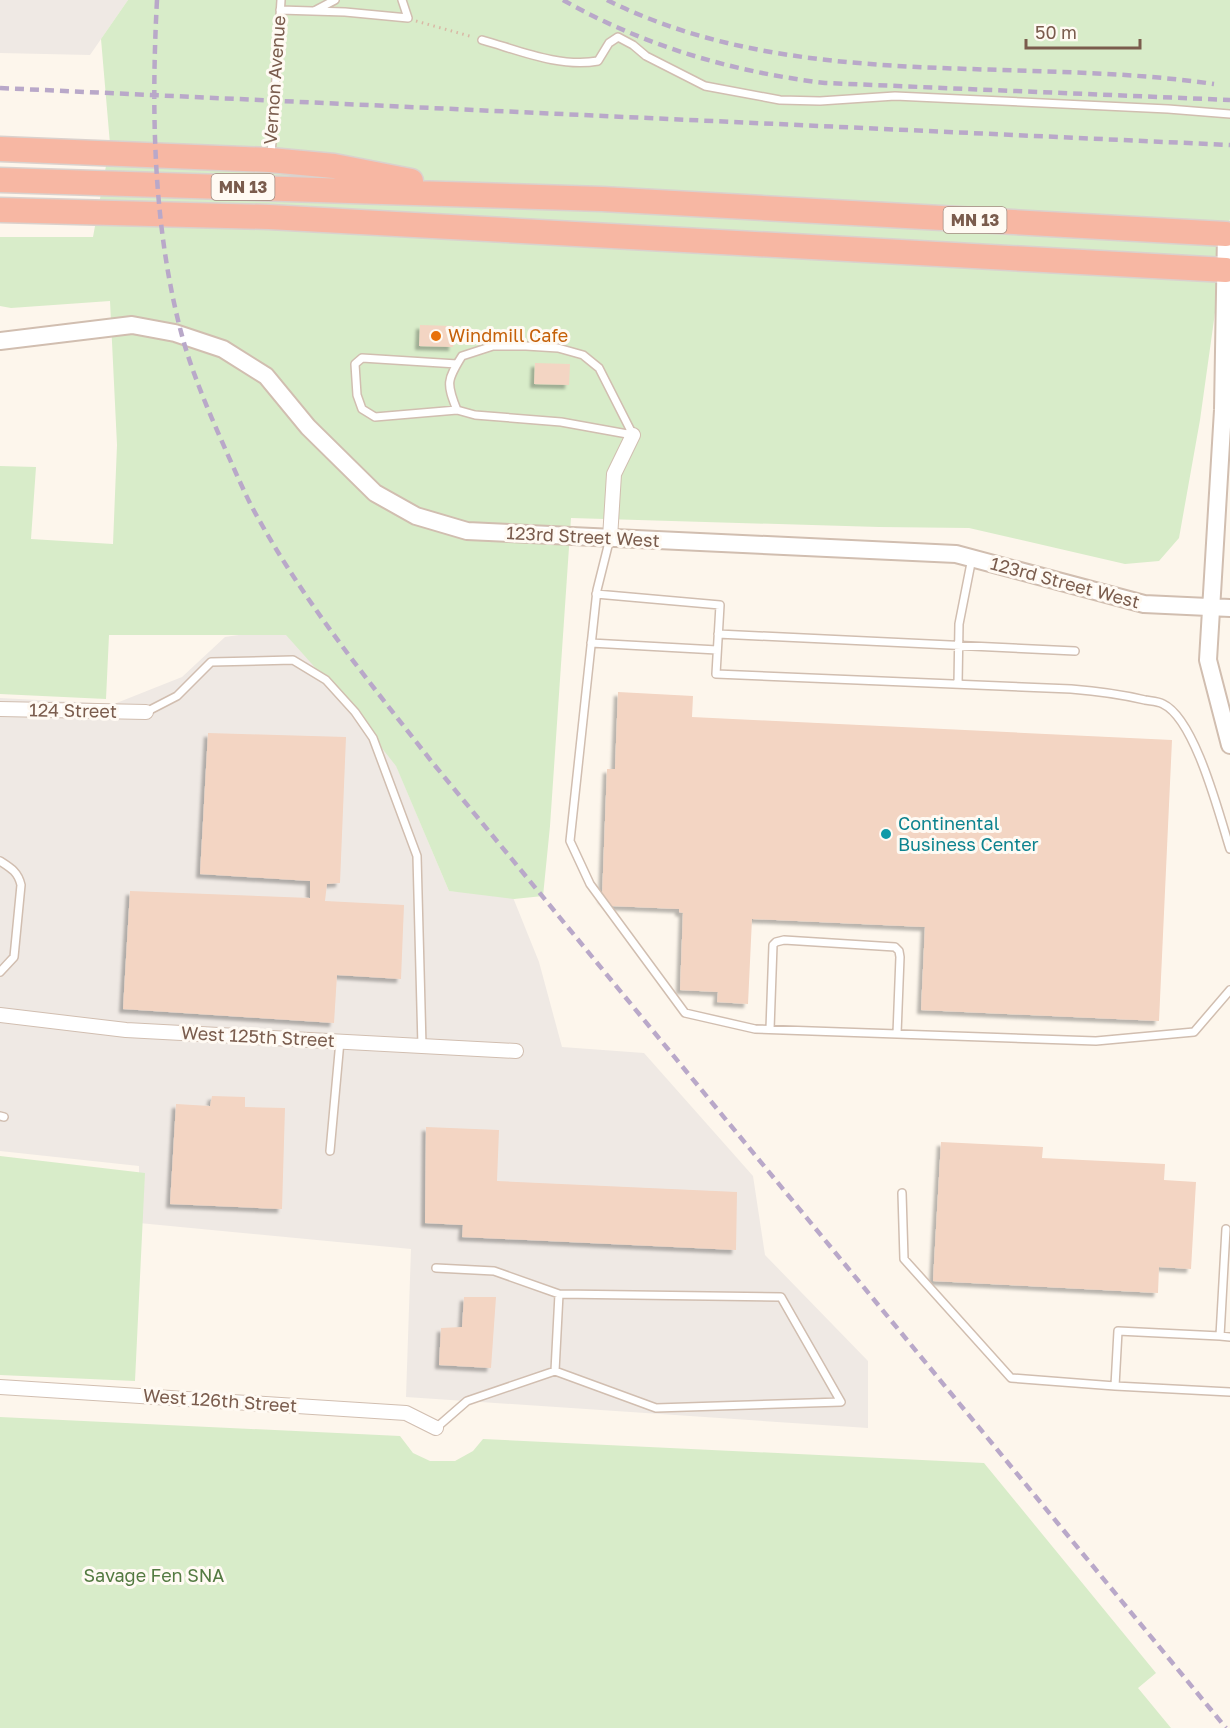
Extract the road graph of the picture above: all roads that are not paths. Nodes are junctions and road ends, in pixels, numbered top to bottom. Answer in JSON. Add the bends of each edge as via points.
{"nodes":[{"id":1,"x":280,"y":0,"type":"edge"},
{"id":2,"x":335,"y":0,"type":"edge"},
{"id":3,"x":402,"y":0,"type":"edge"},
{"id":4,"x":280,"y":10,"type":"junction"},
{"id":5,"x":314,"y":11,"type":"junction"},
{"id":6,"x":482,"y":40,"type":"road end"},
{"id":7,"x":1230,"y":114,"type":"edge"},
{"id":8,"x":0,"y":149,"type":"edge"},
{"id":9,"x":270,"y":160,"type":"junction"},
{"id":10,"x":0,"y":180,"type":"edge"},
{"id":11,"x":487,"y":195,"type":"junction"},
{"id":12,"x":0,"y":210,"type":"edge"},
{"id":13,"x":1226,"y":234,"type":"joint"},
{"id":14,"x":1226,"y":270,"type":"junction"},
{"id":15,"x":0,"y":341,"type":"edge"},
{"id":16,"x":457,"y":364,"type":"junction"},
{"id":17,"x":457,"y":410,"type":"junction"},
{"id":18,"x":633,"y":435,"type":"junction"},
{"id":19,"x":610,"y":538,"type":"junction"},
{"id":20,"x":972,"y":558,"type":"junction"},
{"id":21,"x":596,"y":594,"type":"junction"},
{"id":22,"x":1211,"y":608,"type":"junction"},
{"id":23,"x":1230,"y":608,"type":"edge"},
{"id":24,"x":718,"y":634,"type":"junction"},
{"id":25,"x":591,"y":643,"type":"junction"},
{"id":26,"x":958,"y":646,"type":"junction"},
{"id":27,"x":717,"y":650,"type":"junction"},
{"id":28,"x":1075,"y":651,"type":"dead end"},
{"id":29,"x":958,"y":684,"type":"junction"},
{"id":30,"x":0,"y":709,"type":"edge"},
{"id":31,"x":146,"y":712,"type":"joint"},
{"id":32,"x":1230,"y":745,"type":"edge"},
{"id":33,"x":1230,"y":849,"type":"edge"},
{"id":34,"x":0,"y":861,"type":"edge"},
{"id":35,"x":0,"y":972,"type":"edge"},
{"id":36,"x":1230,"y":990,"type":"edge"},
{"id":37,"x":0,"y":1015,"type":"edge"},
{"id":38,"x":770,"y":1029,"type":"junction"},
{"id":39,"x":897,"y":1034,"type":"junction"},
{"id":40,"x":340,"y":1041,"type":"junction"},
{"id":41,"x":422,"y":1046,"type":"junction"},
{"id":42,"x":516,"y":1051,"type":"dead end"},
{"id":43,"x":330,"y":1151,"type":"dead end"},
{"id":44,"x":902,"y":1192,"type":"dead end"},
{"id":45,"x":1226,"y":1229,"type":"dead end"},
{"id":46,"x":436,"y":1268,"type":"dead end"},
{"id":47,"x":559,"y":1293,"type":"junction"},
{"id":48,"x":1220,"y":1336,"type":"junction"},
{"id":49,"x":1230,"y":1337,"type":"edge"},
{"id":50,"x":555,"y":1371,"type":"junction"},
{"id":51,"x":1115,"y":1386,"type":"junction"},
{"id":52,"x":0,"y":1387,"type":"edge"},
{"id":53,"x":1230,"y":1392,"type":"edge"},
{"id":54,"x":436,"y":1428,"type":"joint"}],
"edges":[{"from":1,"to":4,"type":"lane","name":"Vernon Avenue"},
{"from":2,"to":5,"type":"lane"},
{"from":3,"to":5,"type":"lane","via":[[408,18]]},
{"from":4,"to":5,"type":"lane"},
{"from":4,"to":9,"type":"lane","name":"Vernon Avenue"},
{"from":6,"to":7,"type":"lane","via":[[577,63],[598,61],[609,43],[618,37],[705,86],[780,100],[895,96]]},
{"from":8,"to":9,"type":"highway"},
{"from":9,"to":11,"type":"highway","via":[[334,166]]},
{"from":10,"to":11,"type":"highway","number":"MN 13"},
{"from":11,"to":13,"type":"highway","number":"MN 13","via":[[723,204]]},
{"from":12,"to":14,"type":"highway","number":"MN 13","via":[[269,217]]},
{"from":13,"to":14,"type":"street"},
{"from":14,"to":22,"type":"street","via":[[1223,410]]},
{"from":15,"to":19,"type":"street","name":"123rd Street West","via":[[132,325],[176,333],[223,349],[266,376],[308,427],[375,493],[416,516],[467,531]]},
{"from":16,"to":17,"type":"lane","via":[[450,376],[449,391]]},
{"from":16,"to":17,"type":"lane","via":[[362,358],[355,364],[362,409],[375,417]]},
{"from":16,"to":18,"type":"lane","via":[[462,356],[493,346],[558,348],[583,355],[599,368]]},
{"from":17,"to":18,"type":"lane"},
{"from":18,"to":19,"type":"street","via":[[614,474]]},
{"from":19,"to":20,"type":"street","name":"123rd Street West","via":[[956,554]]},
{"from":19,"to":21,"type":"lane"},
{"from":20,"to":22,"type":"street","name":"123rd Street West","via":[[1144,604]]},
{"from":20,"to":26,"type":"lane"},
{"from":21,"to":24,"type":"lane","via":[[720,605]]},
{"from":21,"to":25,"type":"lane"},
{"from":22,"to":23,"type":"street","name":"123rd Street West"},
{"from":22,"to":32,"type":"street","via":[[1208,660]]},
{"from":24,"to":26,"type":"lane"},
{"from":24,"to":27,"type":"lane"},
{"from":25,"to":27,"type":"lane"},
{"from":25,"to":38,"type":"lane","via":[[570,841],[590,884],[686,1013]]},
{"from":26,"to":28,"type":"lane"},
{"from":26,"to":29,"type":"lane"},
{"from":27,"to":29,"type":"lane","via":[[716,674]]},
{"from":29,"to":33,"type":"lane","via":[[1071,689],[1163,704],[1188,731]]},
{"from":30,"to":31,"type":"street","name":"124 Street"},
{"from":31,"to":41,"type":"lane","via":[[177,696],[211,662],[293,660],[326,680],[355,712],[373,738],[417,856]]},
{"from":34,"to":35,"type":"lane","via":[[14,869],[21,885],[14,957]]},
{"from":36,"to":39,"type":"lane","via":[[1194,1032],[1096,1041]]},
{"from":37,"to":40,"type":"street","name":"West 125th Street","via":[[126,1030]]},
{"from":38,"to":39,"type":"lane"},
{"from":38,"to":39,"type":"lane","via":[[773,945],[784,940],[895,947],[900,957]]},
{"from":40,"to":41,"type":"street","name":"West 125th Street"},
{"from":40,"to":43,"type":"lane"},
{"from":41,"to":42,"type":"street","name":"West 125th Street"},
{"from":44,"to":51,"type":"lane","via":[[904,1260],[1011,1378]]},
{"from":45,"to":48,"type":"lane"},
{"from":46,"to":47,"type":"lane","via":[[494,1271]]},
{"from":47,"to":50,"type":"lane"},
{"from":47,"to":50,"type":"lane","via":[[781,1297],[841,1402],[656,1408]]},
{"from":48,"to":49,"type":"lane"},
{"from":48,"to":51,"type":"lane","via":[[1118,1331]]},
{"from":50,"to":54,"type":"lane","via":[[467,1401]]},
{"from":51,"to":53,"type":"lane"},
{"from":52,"to":54,"type":"street","name":"West 126th Street","via":[[406,1413]]}]}
